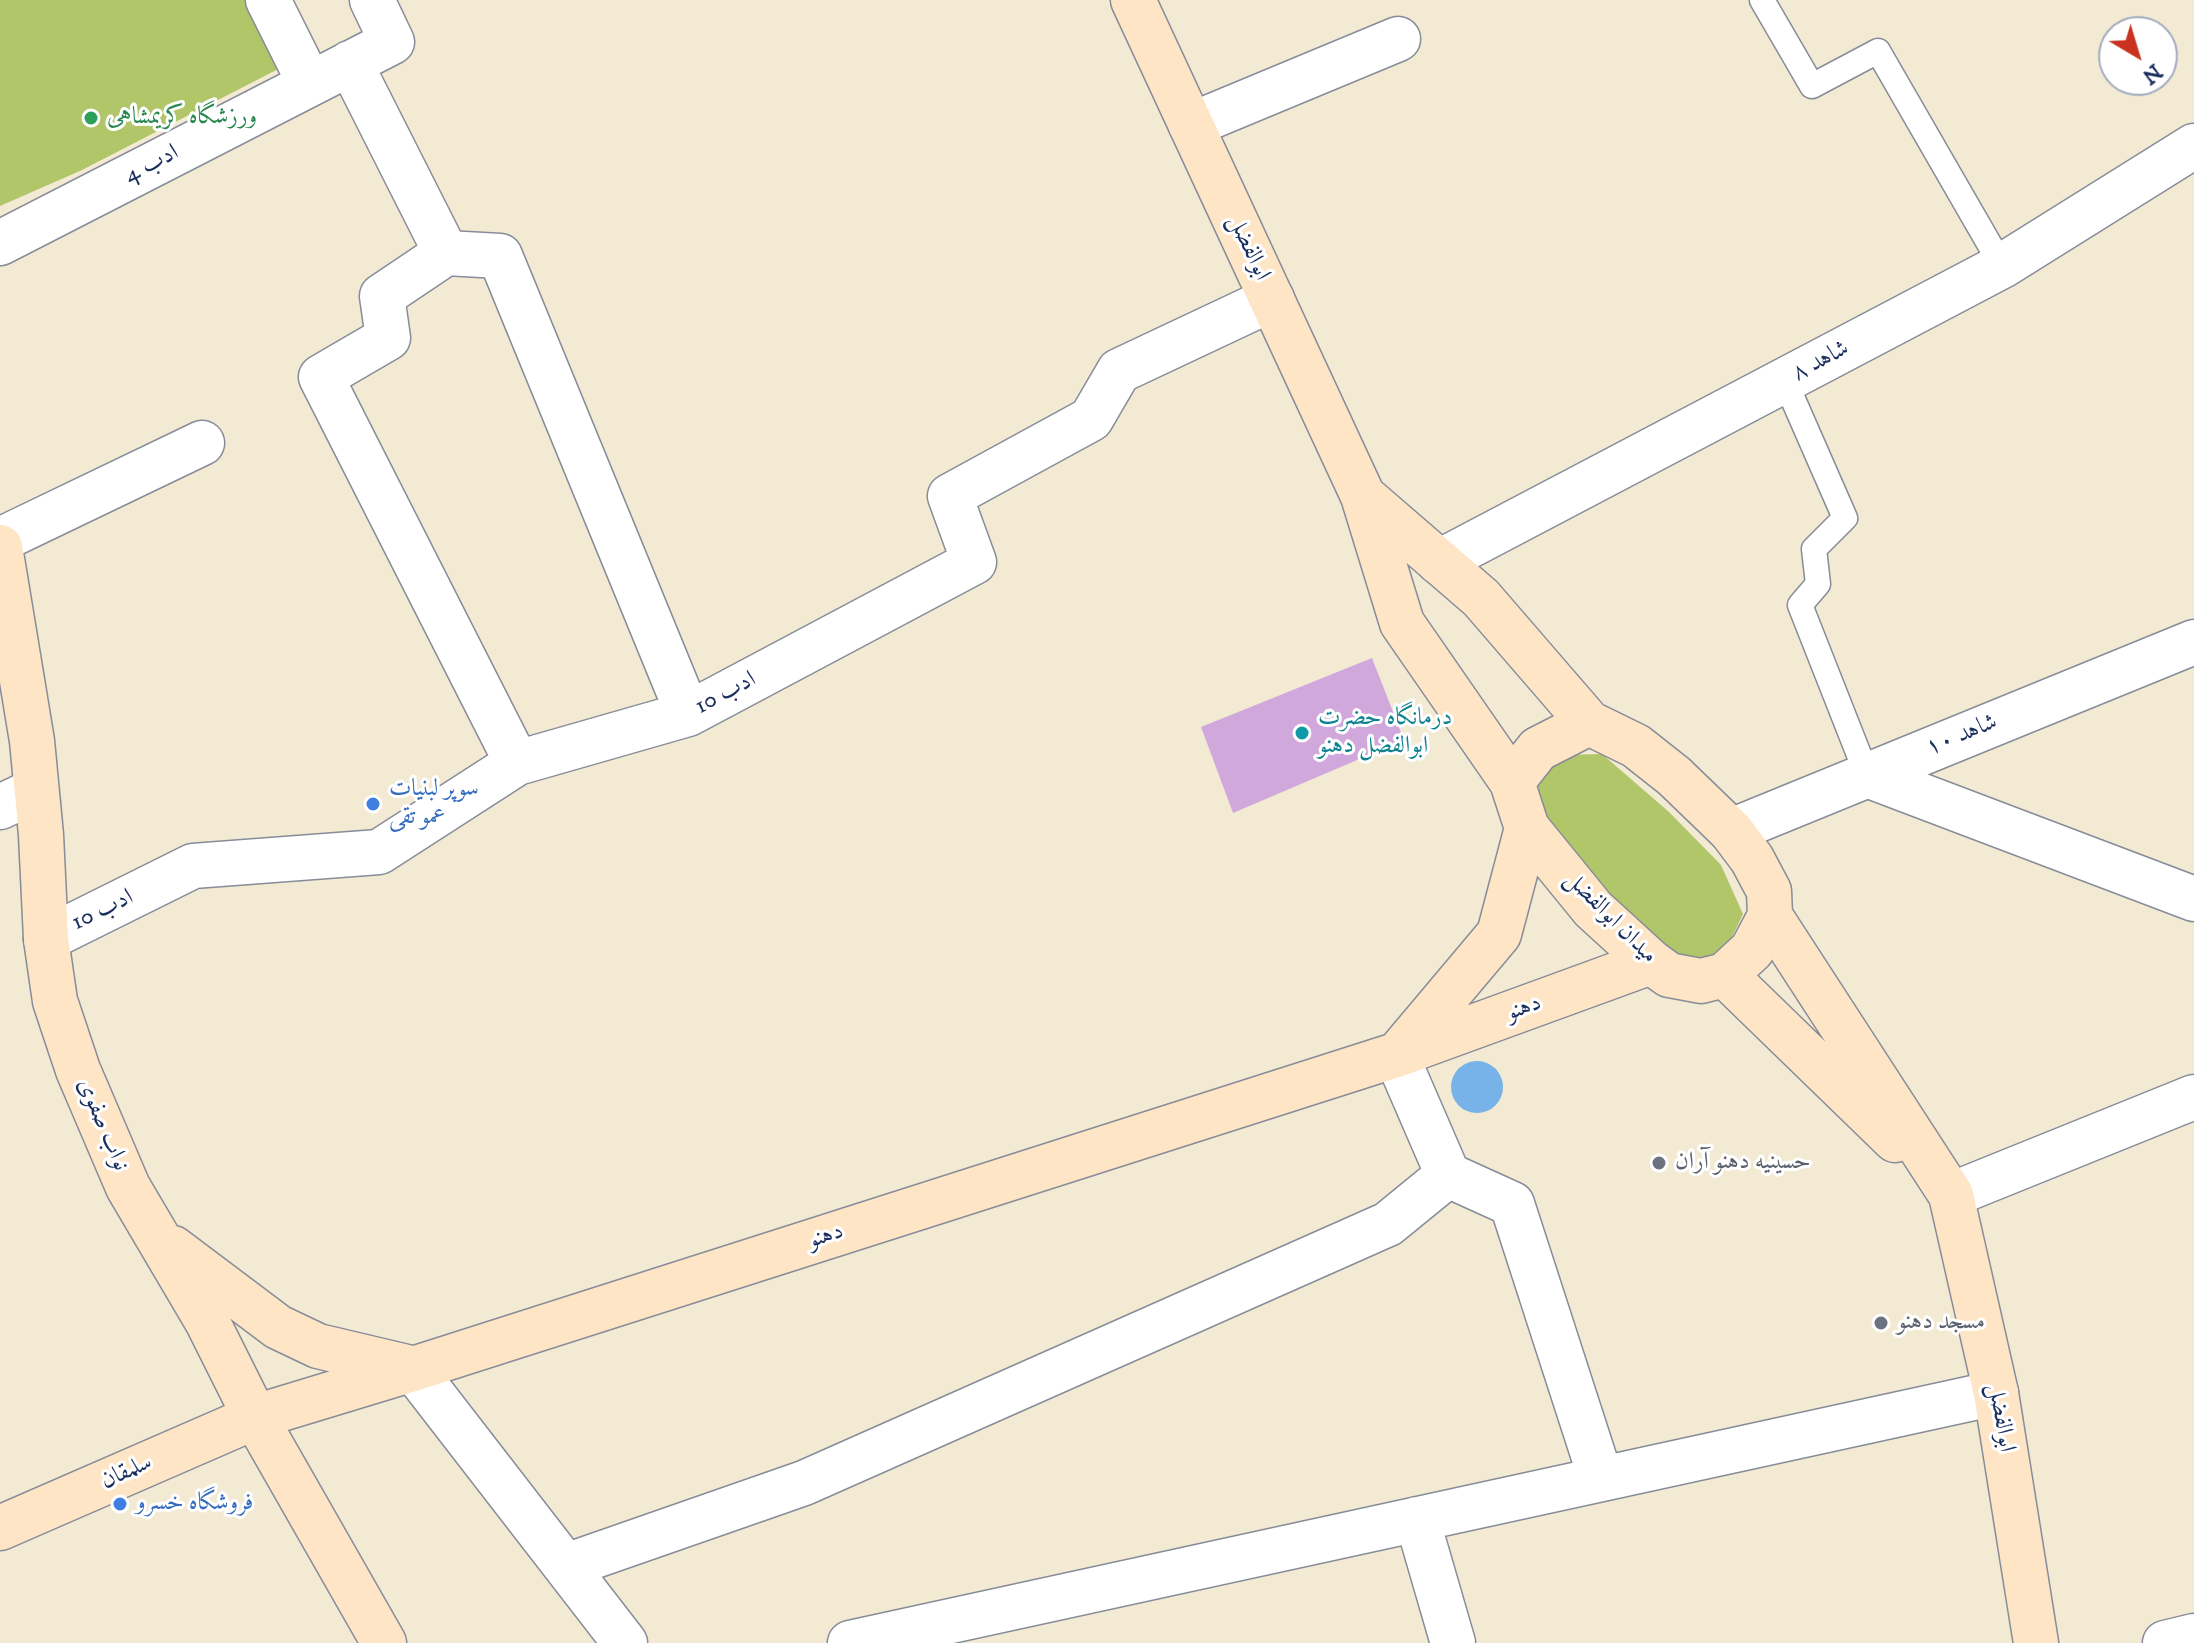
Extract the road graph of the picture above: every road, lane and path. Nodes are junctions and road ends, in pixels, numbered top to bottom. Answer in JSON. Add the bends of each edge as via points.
{"nodes":[{"id":1,"x":268,"y":0,"type":"edge"},
{"id":2,"x":372,"y":0,"type":"edge"},
{"id":3,"x":1133,"y":0,"type":"edge"},
{"id":4,"x":1762,"y":0,"type":"edge"},
{"id":5,"x":1398,"y":39,"type":"dead end"},
{"id":6,"x":350,"y":63,"type":"junction"},
{"id":7,"x":310,"y":84,"type":"junction"},
{"id":8,"x":1191,"y":125,"type":"junction"},
{"id":9,"x":2194,"y":146,"type":"edge"},
{"id":10,"x":0,"y":243,"type":"edge"},
{"id":11,"x":446,"y":253,"type":"junction"},
{"id":12,"x":2002,"y":266,"type":"junction"},
{"id":13,"x":1272,"y":299,"type":"junction"},
{"id":14,"x":1785,"y":381,"type":"junction"},
{"id":15,"x":202,"y":443,"type":"dead end"},
{"id":16,"x":1363,"y":496,"type":"junction"},
{"id":17,"x":0,"y":540,"type":"edge"},
{"id":18,"x":0,"y":547,"type":"edge"},
{"id":19,"x":1439,"y":562,"type":"junction"},
{"id":20,"x":2194,"y":642,"type":"edge"},
{"id":21,"x":688,"y":714,"type":"junction"},
{"id":22,"x":1589,"y":723,"type":"junction"},
{"id":23,"x":517,"y":763,"type":"junction"},
{"id":24,"x":1867,"y":775,"type":"junction"},
{"id":25,"x":1512,"y":782,"type":"junction"},
{"id":26,"x":18,"y":798,"type":"edge"},
{"id":27,"x":1527,"y":828,"type":"junction"},
{"id":28,"x":1731,"y":831,"type":"junction"},
{"id":29,"x":2194,"y":899,"type":"edge"},
{"id":30,"x":1770,"y":916,"type":"junction"},
{"id":31,"x":46,"y":939,"type":"junction"},
{"id":32,"x":1651,"y":962,"type":"junction"},
{"id":33,"x":1725,"y":975,"type":"junction"},
{"id":34,"x":1396,"y":1055,"type":"junction"},
{"id":35,"x":2194,"y":1097,"type":"edge"},
{"id":36,"x":1448,"y":1175,"type":"junction"},
{"id":37,"x":1951,"y":1195,"type":"junction"},
{"id":38,"x":156,"y":1235,"type":"junction"},
{"id":39,"x":413,"y":1369,"type":"junction"},
{"id":40,"x":1996,"y":1393,"type":"junction"},
{"id":41,"x":255,"y":1417,"type":"junction"},
{"id":42,"x":1601,"y":1479,"type":"junction"},
{"id":43,"x":1417,"y":1519,"type":"junction"},
{"id":44,"x":0,"y":1528,"type":"edge"},
{"id":45,"x":566,"y":1566,"type":"junction"},
{"id":46,"x":384,"y":1643,"type":"edge"},
{"id":47,"x":625,"y":1643,"type":"edge"},
{"id":48,"x":850,"y":1643,"type":"edge"},
{"id":49,"x":1453,"y":1643,"type":"edge"},
{"id":50,"x":2036,"y":1643,"type":"edge"}],
"edges":[{"from":1,"to":7,"type":"street"},
{"from":2,"to":6,"type":"street","name":"ادب 4","via":[[392,42]]},
{"from":3,"to":8,"type":"street","name":"ابوالفضل"},
{"from":4,"to":12,"type":"lane","via":[[1812,86],[1878,51]]},
{"from":5,"to":8,"type":"street"},
{"from":6,"to":7,"type":"street","name":"ادب 4"},
{"from":6,"to":11,"type":"street"},
{"from":7,"to":10,"type":"street","name":"ادب 4"},
{"from":8,"to":13,"type":"street","name":"ابوالفضل"},
{"from":9,"to":12,"type":"street","name":"شاهد ۸"},
{"from":11,"to":21,"type":"street","via":[[500,256]]},
{"from":11,"to":23,"type":"street","via":[[382,296],[388,338],[321,377]]},
{"from":12,"to":14,"type":"street","name":"شاهد ۸"},
{"from":13,"to":16,"type":"street","name":"ابوالفضل"},
{"from":13,"to":21,"type":"street","name":"ادب 10","via":[[1119,371],[1091,419],[950,496],[974,562]]},
{"from":14,"to":19,"type":"street","name":"شاهد ۸"},
{"from":14,"to":24,"type":"lane","via":[[1845,518],[1814,549],[1818,584],[1800,605]]},
{"from":15,"to":17,"type":"street"},
{"from":16,"to":19,"type":"street"},
{"from":16,"to":25,"type":"street","name":"ابوالفضل","via":[[1402,623]]},
{"from":18,"to":26,"type":"street","name":"نواب صفوی","via":[[32,741]]},
{"from":19,"to":22,"type":"street","via":[[1481,598]]},
{"from":20,"to":24,"type":"street","name":"شاهد ۱۰"},
{"from":21,"to":23,"type":"street","name":"ادب 10"},
{"from":22,"to":25,"type":"street","via":[[1538,749]]},
{"from":22,"to":28,"type":"street","via":[[1636,746]]},
{"from":23,"to":31,"type":"street","name":"ادب 10","via":[[379,852],[193,866]]},
{"from":24,"to":28,"type":"street","name":"شاهد ۱۰"},
{"from":24,"to":29,"type":"street"},
{"from":25,"to":27,"type":"street","name":"میدان ابوالفضل"},
{"from":26,"to":31,"type":"street","name":"نواب صفوی"},
{"from":27,"to":32,"type":"street","name":"میدان ابوالفضل","via":[[1593,909]]},
{"from":27,"to":34,"type":"street","via":[[1499,934]]},
{"from":28,"to":30,"type":"street","via":[[1769,891]]},
{"from":30,"to":33,"type":"street","via":[[1752,950]]},
{"from":30,"to":37,"type":"street"},
{"from":31,"to":38,"type":"street","name":"نواب صفوی","via":[[55,1001],[78,1070],[128,1187]]},
{"from":32,"to":33,"type":"street","name":"میدان ابوالفضل","via":[[1669,975],[1701,981]]},
{"from":32,"to":34,"type":"street","name":"دهنو"},
{"from":33,"to":37,"type":"street"},
{"from":34,"to":36,"type":"street"},
{"from":34,"to":39,"type":"street","name":"دهنو"},
{"from":35,"to":37,"type":"street"},
{"from":36,"to":42,"type":"street","via":[[1512,1204]]},
{"from":36,"to":45,"type":"street","via":[[1388,1224],[819,1477]]},
{"from":37,"to":40,"type":"street","name":"ابوالفضل"},
{"from":38,"to":39,"type":"street","via":[[278,1327],[318,1346]]},
{"from":38,"to":41,"type":"street","name":"نواب صفوی"},
{"from":39,"to":41,"type":"street","name":"دهنو"},
{"from":39,"to":45,"type":"street"},
{"from":40,"to":42,"type":"street"},
{"from":40,"to":50,"type":"street","name":"ابوالفضل"},
{"from":41,"to":44,"type":"street","name":"سلمقان"},
{"from":41,"to":46,"type":"street","name":"نواب صفوی"},
{"from":42,"to":43,"type":"street"},
{"from":43,"to":48,"type":"street"},
{"from":43,"to":49,"type":"street"},
{"from":45,"to":47,"type":"street"}]}
